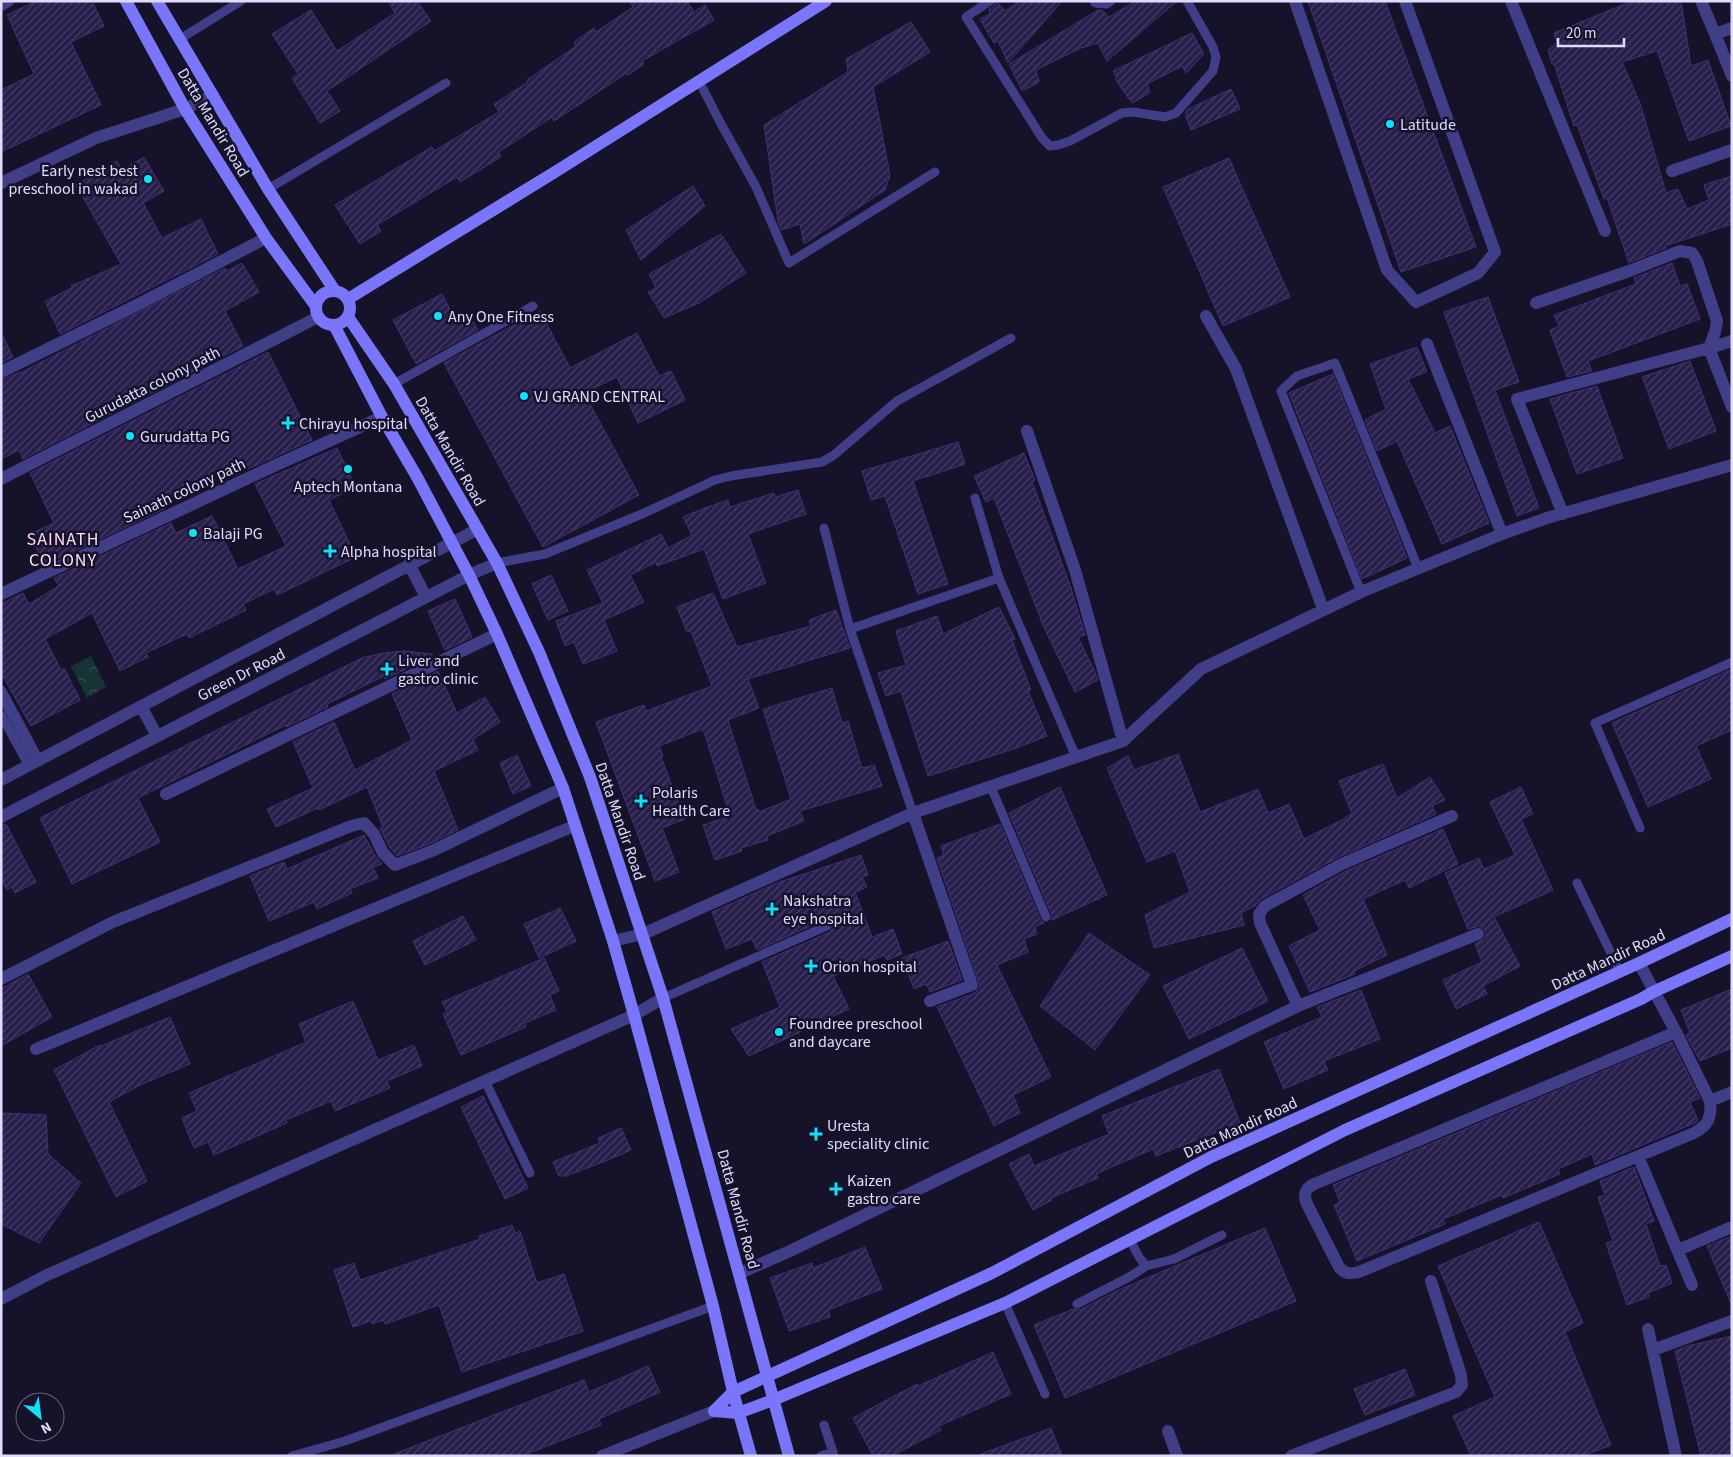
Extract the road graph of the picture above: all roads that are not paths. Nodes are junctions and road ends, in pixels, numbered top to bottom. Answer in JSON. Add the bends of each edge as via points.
{"nodes":[{"id":1,"x":8,"y":1,"type":"edge"},
{"id":2,"x":126,"y":1,"type":"edge"},
{"id":3,"x":241,"y":1,"type":"edge"},
{"id":4,"x":826,"y":1,"type":"edge"},
{"id":5,"x":990,"y":1,"type":"edge"},
{"id":6,"x":1094,"y":1,"type":"edge"},
{"id":7,"x":1111,"y":1,"type":"edge"},
{"id":8,"x":1187,"y":1,"type":"edge"},
{"id":9,"x":1294,"y":1,"type":"edge"},
{"id":10,"x":1405,"y":1,"type":"edge"},
{"id":11,"x":1511,"y":1,"type":"edge"},
{"id":12,"x":1701,"y":1,"type":"edge"},
{"id":13,"x":159,"y":2,"type":"edge"},
{"id":14,"x":1,"y":5,"type":"edge"},
{"id":15,"x":1732,"y":28,"type":"edge"},
{"id":16,"x":1715,"y":34,"type":"junction"},
{"id":17,"x":180,"y":39,"type":"junction"},
{"id":18,"x":1732,"y":76,"type":"edge"},
{"id":19,"x":699,"y":81,"type":"junction"},
{"id":20,"x":446,"y":83,"type":"dead end"},
{"id":21,"x":214,"y":95,"type":"junction"},
{"id":22,"x":186,"y":109,"type":"junction"},
{"id":23,"x":1732,"y":150,"type":"edge"},
{"id":24,"x":1672,"y":171,"type":"dead end"},
{"id":25,"x":935,"y":172,"type":"dead end"},
{"id":26,"x":1,"y":183,"type":"edge"},
{"id":27,"x":268,"y":189,"type":"junction"},
{"id":28,"x":1606,"y":231,"type":"dead end"},
{"id":29,"x":266,"y":238,"type":"junction"},
{"id":30,"x":335,"y":290,"type":"junction"},
{"id":31,"x":348,"y":299,"type":"junction"},
{"id":32,"x":1536,"y":303,"type":"dead end"},
{"id":33,"x":533,"y":306,"type":"dead end"},
{"id":34,"x":316,"y":311,"type":"junction"},
{"id":35,"x":1206,"y":316,"type":"dead end"},
{"id":36,"x":348,"y":317,"type":"junction"},
{"id":37,"x":334,"y":325,"type":"junction"},
{"id":38,"x":1010,"y":338,"type":"dead end"},
{"id":39,"x":1732,"y":341,"type":"edge"},
{"id":40,"x":1427,"y":344,"type":"dead end"},
{"id":41,"x":1709,"y":348,"type":"junction"},
{"id":42,"x":1,"y":372,"type":"edge"},
{"id":43,"x":394,"y":384,"type":"junction"},
{"id":44,"x":1732,"y":407,"type":"edge"},
{"id":45,"x":382,"y":417,"type":"junction"},
{"id":46,"x":1026,"y":431,"type":"dead end"},
{"id":47,"x":1732,"y":465,"type":"edge"},
{"id":48,"x":1,"y":479,"type":"edge"},
{"id":49,"x":974,"y":498,"type":"dead end"},
{"id":50,"x":1563,"y":514,"type":"junction"},
{"id":51,"x":824,"y":528,"type":"dead end"},
{"id":52,"x":478,"y":529,"type":"junction"},
{"id":53,"x":1502,"y":534,"type":"junction"},
{"id":54,"x":452,"y":542,"type":"junction"},
{"id":55,"x":497,"y":563,"type":"junction"},
{"id":56,"x":410,"y":564,"type":"junction"},
{"id":57,"x":1418,"y":568,"type":"junction"},
{"id":58,"x":469,"y":575,"type":"junction"},
{"id":59,"x":999,"y":578,"type":"junction"},
{"id":60,"x":1362,"y":592,"type":"junction"},
{"id":61,"x":1,"y":594,"type":"edge"},
{"id":62,"x":426,"y":597,"type":"junction"},
{"id":63,"x":1324,"y":609,"type":"junction"},
{"id":64,"x":850,"y":629,"type":"junction"},
{"id":65,"x":497,"y":634,"type":"junction"},
{"id":66,"x":1732,"y":662,"type":"edge"},
{"id":67,"x":1,"y":692,"type":"edge"},
{"id":68,"x":141,"y":706,"type":"junction"},
{"id":69,"x":1,"y":715,"type":"edge"},
{"id":70,"x":157,"y":736,"type":"junction"},
{"id":71,"x":1123,"y":741,"type":"junction"},
{"id":72,"x":1076,"y":757,"type":"junction"},
{"id":73,"x":34,"y":763,"type":"junction"},
{"id":74,"x":1,"y":780,"type":"edge"},
{"id":75,"x":991,"y":787,"type":"junction"},
{"id":76,"x":563,"y":788,"type":"junction"},
{"id":77,"x":166,"y":794,"type":"dead end"},
{"id":78,"x":913,"y":814,"type":"junction"},
{"id":79,"x":1452,"y":816,"type":"dead end"},
{"id":80,"x":1,"y":817,"type":"edge"},
{"id":81,"x":574,"y":826,"type":"junction"},
{"id":82,"x":1640,"y":828,"type":"dead end"},
{"id":83,"x":1577,"y":883,"type":"dead end"},
{"id":84,"x":1046,"y":917,"type":"dead end"},
{"id":85,"x":1732,"y":919,"type":"edge"},
{"id":86,"x":827,"y":926,"type":"dead end"},
{"id":87,"x":643,"y":934,"type":"junction"},
{"id":88,"x":1478,"y":934,"type":"dead end"},
{"id":89,"x":613,"y":941,"type":"junction"},
{"id":90,"x":1732,"y":956,"type":"edge"},
{"id":91,"x":1638,"y":964,"type":"junction"},
{"id":92,"x":1620,"y":972,"type":"junction"},
{"id":93,"x":1,"y":979,"type":"edge"},
{"id":94,"x":1653,"y":992,"type":"junction"},
{"id":95,"x":663,"y":998,"type":"junction"},
{"id":96,"x":930,"y":1001,"type":"dead end"},
{"id":97,"x":1298,"y":1006,"type":"junction"},
{"id":98,"x":634,"y":1015,"type":"junction"},
{"id":99,"x":1676,"y":1032,"type":"junction"},
{"id":100,"x":36,"y":1049,"type":"dead end"},
{"id":101,"x":486,"y":1081,"type":"junction"},
{"id":102,"x":1732,"y":1092,"type":"edge"},
{"id":103,"x":1710,"y":1101,"type":"junction"},
{"id":104,"x":1638,"y":1156,"type":"junction"},
{"id":105,"x":530,"y":1173,"type":"dead end"},
{"id":106,"x":1732,"y":1227,"type":"edge"},
{"id":107,"x":1222,"y":1234,"type":"dead end"},
{"id":108,"x":1130,"y":1240,"type":"junction"},
{"id":109,"x":1678,"y":1250,"type":"junction"},
{"id":110,"x":1146,"y":1266,"type":"junction"},
{"id":111,"x":740,"y":1273,"type":"junction"},
{"id":112,"x":1430,"y":1281,"type":"dead end"},
{"id":113,"x":1692,"y":1285,"type":"dead end"},
{"id":114,"x":1,"y":1299,"type":"edge"},
{"id":115,"x":1005,"y":1303,"type":"junction"},
{"id":116,"x":1077,"y":1304,"type":"dead end"},
{"id":117,"x":713,"y":1306,"type":"junction"},
{"id":118,"x":1732,"y":1321,"type":"edge"},
{"id":119,"x":1648,"y":1329,"type":"dead end"},
{"id":120,"x":1653,"y":1350,"type":"junction"},
{"id":121,"x":767,"y":1376,"type":"junction"},
{"id":122,"x":733,"y":1392,"type":"junction"},
{"id":123,"x":1045,"y":1394,"type":"dead end"},
{"id":124,"x":773,"y":1400,"type":"junction"},
{"id":125,"x":714,"y":1411,"type":"junction"},
{"id":126,"x":738,"y":1414,"type":"junction"},
{"id":127,"x":824,"y":1425,"type":"dead end"},
{"id":128,"x":1168,"y":1431,"type":"dead end"},
{"id":129,"x":834,"y":1454,"type":"edge"},
{"id":130,"x":292,"y":1456,"type":"edge"},
{"id":131,"x":602,"y":1456,"type":"edge"},
{"id":132,"x":751,"y":1456,"type":"edge"},
{"id":133,"x":789,"y":1456,"type":"edge"},
{"id":134,"x":821,"y":1456,"type":"edge"},
{"id":135,"x":1177,"y":1456,"type":"edge"},
{"id":136,"x":1291,"y":1456,"type":"edge"},
{"id":137,"x":1676,"y":1456,"type":"edge"}],
"edges":[{"from":1,"to":14,"type":"street"},
{"from":2,"to":22,"type":"main road","name":"Datta Mandir Road"},
{"from":3,"to":17,"type":"lane"},
{"from":4,"to":19,"type":"main road"},
{"from":5,"to":8,"type":"lane","via":[[966,17],[1042,138],[1050,146],[1058,146],[1122,113],[1165,117],[1176,113],[1213,71],[1216,57]]},
{"from":6,"to":7,"type":"lane","via":[[1107,4]]},
{"from":9,"to":10,"type":"street","via":[[1387,270],[1416,302],[1478,273],[1495,252]]},
{"from":11,"to":28,"type":"street"},
{"from":12,"to":16,"type":"street"},
{"from":13,"to":17,"type":"main road","name":"Datta Mandir Road"},
{"from":15,"to":16,"type":"street"},
{"from":16,"to":18,"type":"street"},
{"from":17,"to":21,"type":"main road","name":"Datta Mandir Road"},
{"from":19,"to":25,"type":"lane","via":[[756,187],[789,263]]},
{"from":19,"to":31,"type":"main road"},
{"from":20,"to":27,"type":"lane"},
{"from":21,"to":22,"type":"street"},
{"from":21,"to":27,"type":"main road","name":"Datta Mandir Road"},
{"from":22,"to":26,"type":"street","via":[[96,138]]},
{"from":22,"to":29,"type":"main road","name":"Datta Mandir Road"},
{"from":23,"to":24,"type":"street"},
{"from":27,"to":30,"type":"main road","name":"Datta Mandir Road"},
{"from":29,"to":34,"type":"main road","name":"Datta Mandir Road"},
{"from":29,"to":42,"type":"street"},
{"from":30,"to":31,"type":"main road"},
{"from":30,"to":34,"type":"main road","via":[[323,293],[317,300]]},
{"from":31,"to":36,"type":"main road"},
{"from":32,"to":41,"type":"street","via":[[1680,251],[1692,253],[1717,321]]},
{"from":33,"to":43,"type":"lane"},
{"from":34,"to":37,"type":"main road","via":[[328,325]]},
{"from":34,"to":48,"type":"street","name":"Gurudatta colony path"},
{"from":35,"to":63,"type":"street","via":[[1236,369]]},
{"from":36,"to":37,"type":"main road"},
{"from":36,"to":43,"type":"main road","name":"Datta Mandir Road"},
{"from":37,"to":45,"type":"main road"},
{"from":38,"to":55,"type":"lane","via":[[897,401],[822,462],[715,480],[545,554]]},
{"from":39,"to":41,"type":"street"},
{"from":40,"to":53,"type":"street"},
{"from":41,"to":44,"type":"street"},
{"from":41,"to":50,"type":"street","via":[[1517,399]]},
{"from":43,"to":52,"type":"main road","name":"Datta Mandir Road"},
{"from":45,"to":54,"type":"main road"},
{"from":45,"to":61,"type":"street","name":"Sainath colony path"},
{"from":46,"to":71,"type":"street","via":[[1075,570]]},
{"from":47,"to":50,"type":"street"},
{"from":49,"to":59,"type":"lane"},
{"from":50,"to":53,"type":"street"},
{"from":51,"to":64,"type":"lane"},
{"from":52,"to":54,"type":"street","name":"Green Dr Road"},
{"from":52,"to":55,"type":"main road","name":"Datta Mandir Road"},
{"from":53,"to":57,"type":"street"},
{"from":54,"to":56,"type":"street","name":"Green Dr Road"},
{"from":54,"to":58,"type":"main road"},
{"from":55,"to":58,"type":"street","name":"Green Dr Road"},
{"from":55,"to":87,"type":"main road","name":"Datta Mandir Road","via":[[539,652],[590,777]]},
{"from":56,"to":62,"type":"street"},
{"from":56,"to":68,"type":"street","name":"Green Dr Road"},
{"from":57,"to":60,"type":"street"},
{"from":57,"to":60,"type":"lane","via":[[1335,363],[1297,376],[1281,392]]},
{"from":58,"to":62,"type":"street","name":"Green Dr Road"},
{"from":58,"to":65,"type":"main road"},
{"from":59,"to":64,"type":"lane"},
{"from":59,"to":72,"type":"lane"},
{"from":60,"to":63,"type":"street"},
{"from":62,"to":70,"type":"street","name":"Green Dr Road"},
{"from":63,"to":71,"type":"street","via":[[1201,669]]},
{"from":64,"to":78,"type":"lane"},
{"from":65,"to":76,"type":"main road"},
{"from":65,"to":77,"type":"street"},
{"from":66,"to":82,"type":"lane","via":[[1595,723]]},
{"from":67,"to":73,"type":"street"},
{"from":68,"to":70,"type":"street"},
{"from":68,"to":73,"type":"street","name":"Green Dr Road"},
{"from":69,"to":73,"type":"lane"},
{"from":70,"to":80,"type":"street","name":"Green Dr Road"},
{"from":71,"to":72,"type":"street"},
{"from":72,"to":75,"type":"street"},
{"from":73,"to":74,"type":"street","name":"Green Dr Road"},
{"from":75,"to":78,"type":"street"},
{"from":75,"to":84,"type":"lane"},
{"from":76,"to":81,"type":"main road"},
{"from":76,"to":93,"type":"street","via":[[432,851],[395,865],[383,853],[374,834],[364,823],[352,826],[113,922]]},
{"from":78,"to":87,"type":"street"},
{"from":78,"to":96,"type":"street","via":[[972,985]]},
{"from":79,"to":97,"type":"street","via":[[1342,864],[1265,906],[1259,914],[1260,924]]},
{"from":81,"to":89,"type":"main road"},
{"from":81,"to":100,"type":"street"},
{"from":83,"to":92,"type":"lane"},
{"from":85,"to":91,"type":"main road","name":"Datta Mandir Road"},
{"from":86,"to":95,"type":"lane"},
{"from":87,"to":89,"type":"street"},
{"from":87,"to":95,"type":"main road","name":"Datta Mandir Road"},
{"from":88,"to":97,"type":"street"},
{"from":89,"to":98,"type":"main road"},
{"from":90,"to":94,"type":"main road"},
{"from":91,"to":92,"type":"main road","name":"Datta Mandir Road"},
{"from":91,"to":94,"type":"street"},
{"from":92,"to":121,"type":"main road","name":"Datta Mandir Road","via":[[1211,1157],[992,1273]]},
{"from":94,"to":99,"type":"street"},
{"from":94,"to":108,"type":"main road","via":[[1346,1130]]},
{"from":95,"to":98,"type":"street"},
{"from":95,"to":111,"type":"main road","name":"Datta Mandir Road"},
{"from":97,"to":111,"type":"street"},
{"from":98,"to":101,"type":"street"},
{"from":98,"to":117,"type":"main road"},
{"from":99,"to":103,"type":"street"},
{"from":99,"to":104,"type":"street","via":[[1312,1185],[1305,1194],[1306,1202],[1339,1267],[1351,1274]]},
{"from":101,"to":105,"type":"lane"},
{"from":101,"to":114,"type":"street","via":[[47,1275]]},
{"from":102,"to":103,"type":"street"},
{"from":103,"to":104,"type":"street","via":[[1711,1112],[1703,1129]]},
{"from":104,"to":109,"type":"street"},
{"from":106,"to":109,"type":"street"},
{"from":107,"to":110,"type":"lane","via":[[1174,1259]]},
{"from":108,"to":110,"type":"lane"},
{"from":108,"to":115,"type":"main road"},
{"from":109,"to":113,"type":"street"},
{"from":110,"to":116,"type":"lane"},
{"from":111,"to":121,"type":"main road","name":"Datta Mandir Road"},
{"from":112,"to":136,"type":"street","via":[[1462,1385],[1456,1392]]},
{"from":115,"to":123,"type":"lane"},
{"from":115,"to":124,"type":"main road"},
{"from":117,"to":122,"type":"main road"},
{"from":117,"to":130,"type":"lane","via":[[345,1441]]},
{"from":118,"to":120,"type":"street"},
{"from":119,"to":120,"type":"street"},
{"from":120,"to":137,"type":"street"},
{"from":121,"to":122,"type":"main road","name":"Datta Mandir Road"},
{"from":121,"to":124,"type":"main road","name":"Datta Mandir Road"},
{"from":122,"to":125,"type":"main road","name":"Datta Mandir Road"},
{"from":122,"to":126,"type":"main road"},
{"from":124,"to":126,"type":"main road"},
{"from":124,"to":133,"type":"main road","name":"Datta Mandir Road"},
{"from":125,"to":126,"type":"main road"},
{"from":125,"to":131,"type":"street"},
{"from":126,"to":132,"type":"main road"},
{"from":127,"to":129,"type":"lane"},
{"from":128,"to":135,"type":"street"},
{"from":129,"to":134,"type":"lane"}]}
